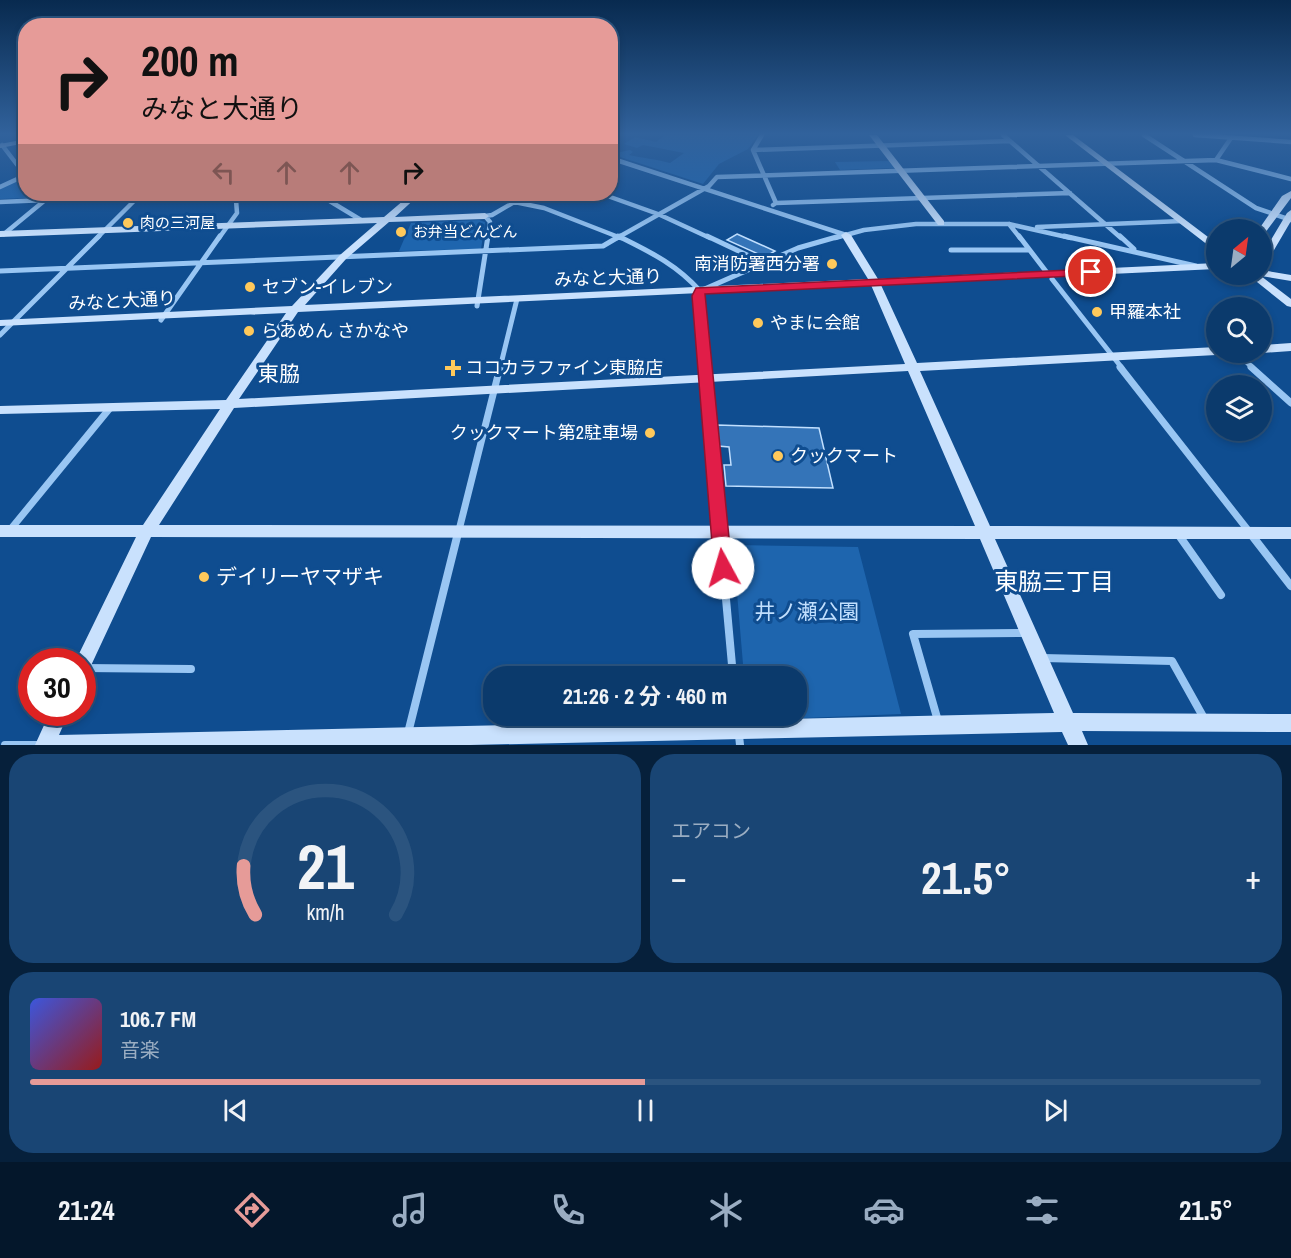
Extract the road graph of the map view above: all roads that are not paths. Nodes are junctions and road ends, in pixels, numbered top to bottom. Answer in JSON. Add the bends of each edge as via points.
{"nodes":[{"id":1,"x":647,"y":170,"type":"edge"},
{"id":2,"x":760,"y":170,"type":"edge"},
{"id":3,"x":902,"y":170,"type":"junction"},
{"id":4,"x":908,"y":170,"type":"edge"},
{"id":5,"x":1044,"y":170,"type":"edge"},
{"id":6,"x":1118,"y":170,"type":"edge"},
{"id":7,"x":1119,"y":170,"type":"edge"},
{"id":8,"x":1199,"y":170,"type":"edge"},
{"id":9,"x":1253,"y":170,"type":"edge"},
{"id":10,"x":762,"y":175,"type":"junction"},
{"id":11,"x":18,"y":178,"type":"edge"},
{"id":12,"x":1291,"y":180,"type":"edge"},
{"id":13,"x":0,"y":187,"type":"edge"},
{"id":14,"x":705,"y":188,"type":"junction"},
{"id":15,"x":1070,"y":193,"type":"junction"},
{"id":16,"x":1291,"y":194,"type":"edge"},
{"id":17,"x":924,"y":199,"type":"junction"},
{"id":18,"x":618,"y":200,"type":"edge"},
{"id":19,"x":45,"y":201,"type":"joint"},
{"id":20,"x":133,"y":201,"type":"edge"},
{"id":21,"x":236,"y":201,"type":"edge"},
{"id":22,"x":330,"y":201,"type":"edge"},
{"id":23,"x":407,"y":201,"type":"edge"},
{"id":24,"x":516,"y":201,"type":"joint"},
{"id":25,"x":0,"y":202,"type":"edge"},
{"id":26,"x":776,"y":203,"type":"junction"},
{"id":27,"x":768,"y":209,"type":"junction"},
{"id":28,"x":658,"y":214,"type":"junction"},
{"id":29,"x":488,"y":215,"type":"junction"},
{"id":30,"x":1272,"y":215,"type":"junction"},
{"id":31,"x":1290,"y":218,"type":"edge"},
{"id":32,"x":1270,"y":219,"type":"edge"},
{"id":33,"x":361,"y":220,"type":"junction"},
{"id":34,"x":383,"y":220,"type":"junction"},
{"id":35,"x":1182,"y":221,"type":"junction"},
{"id":36,"x":941,"y":223,"type":"junction"},
{"id":37,"x":1009,"y":224,"type":"junction"},
{"id":38,"x":1106,"y":224,"type":"junction"},
{"id":39,"x":230,"y":226,"type":"junction"},
{"id":40,"x":1027,"y":228,"type":"junction"},
{"id":41,"x":103,"y":231,"type":"junction"},
{"id":42,"x":1206,"y":232,"type":"edge"},
{"id":43,"x":2,"y":234,"type":"edge"},
{"id":44,"x":846,"y":235,"type":"junction"},
{"id":45,"x":619,"y":237,"type":"junction"},
{"id":46,"x":1206,"y":239,"type":"edge"},
{"id":47,"x":1272,"y":246,"type":"edge"},
{"id":48,"x":951,"y":250,"type":"dead end"},
{"id":49,"x":1029,"y":250,"type":"junction"},
{"id":50,"x":485,"y":251,"type":"junction"},
{"id":51,"x":1134,"y":252,"type":"junction"},
{"id":52,"x":343,"y":256,"type":"junction"},
{"id":53,"x":203,"y":263,"type":"junction"},
{"id":54,"x":764,"y":263,"type":"junction"},
{"id":55,"x":1199,"y":267,"type":"junction"},
{"id":56,"x":1206,"y":267,"type":"edge"},
{"id":57,"x":66,"y":268,"type":"junction"},
{"id":58,"x":1272,"y":269,"type":"edge"},
{"id":59,"x":0,"y":271,"type":"edge"},
{"id":60,"x":1206,"y":272,"type":"edge"},
{"id":61,"x":1291,"y":272,"type":"edge"},
{"id":62,"x":1272,"y":275,"type":"edge"},
{"id":63,"x":1050,"y":277,"type":"junction"},
{"id":64,"x":1291,"y":278,"type":"edge"},
{"id":65,"x":1272,"y":281,"type":"edge"},
{"id":66,"x":876,"y":285,"type":"junction"},
{"id":67,"x":1266,"y":285,"type":"edge"},
{"id":68,"x":699,"y":293,"type":"junction"},
{"id":69,"x":1291,"y":295,"type":"edge"},
{"id":70,"x":516,"y":301,"type":"junction"},
{"id":71,"x":477,"y":303,"type":"junction"},
{"id":72,"x":1291,"y":304,"type":"edge"},
{"id":73,"x":294,"y":311,"type":"junction"},
{"id":74,"x":163,"y":318,"type":"junction"},
{"id":75,"x":4,"y":327,"type":"edge"},
{"id":76,"x":1291,"y":347,"type":"edge"},
{"id":77,"x":1272,"y":348,"type":"edge"},
{"id":78,"x":1206,"y":352,"type":"edge"},
{"id":79,"x":1112,"y":357,"type":"junction"},
{"id":80,"x":1247,"y":363,"type":"edge"},
{"id":81,"x":913,"y":368,"type":"junction"},
{"id":82,"x":705,"y":378,"type":"junction"},
{"id":83,"x":493,"y":390,"type":"junction"},
{"id":84,"x":1291,"y":403,"type":"edge"},
{"id":85,"x":228,"y":404,"type":"junction"},
{"id":86,"x":110,"y":408,"type":"junction"},
{"id":87,"x":0,"y":410,"type":"edge"},
{"id":88,"x":4,"y":531,"type":"edge"},
{"id":89,"x":459,"y":532,"type":"junction"},
{"id":90,"x":719,"y":532,"type":"junction"},
{"id":91,"x":146,"y":533,"type":"junction"},
{"id":92,"x":1250,"y":533,"type":"junction"},
{"id":93,"x":1291,"y":533,"type":"edge"},
{"id":94,"x":984,"y":534,"type":"junction"},
{"id":95,"x":1178,"y":534,"type":"junction"},
{"id":96,"x":1291,"y":586,"type":"edge"},
{"id":97,"x":1221,"y":595,"type":"dead end"},
{"id":98,"x":1028,"y":633,"type":"junction"},
{"id":99,"x":91,"y":648,"type":"edge"},
{"id":100,"x":1039,"y":658,"type":"junction"},
{"id":101,"x":732,"y":666,"type":"edge"},
{"id":102,"x":96,"y":667,"type":"edge"},
{"id":103,"x":191,"y":669,"type":"dead end"},
{"id":104,"x":1067,"y":722,"type":"junction"},
{"id":105,"x":1206,"y":722,"type":"junction"},
{"id":106,"x":1291,"y":723,"type":"edge"},
{"id":107,"x":939,"y":725,"type":"junction"},
{"id":108,"x":54,"y":726,"type":"edge"},
{"id":109,"x":738,"y":730,"type":"edge"},
{"id":110,"x":406,"y":740,"type":"edge"},
{"id":111,"x":5,"y":745,"type":"edge"},
{"id":112,"x":45,"y":745,"type":"edge"},
{"id":113,"x":1078,"y":745,"type":"edge"}],
"edges":[{"from":1,"to":14,"type":"street"},
{"from":2,"to":10,"type":"street"},
{"from":3,"to":4,"type":"street"},
{"from":3,"to":10,"type":"street"},
{"from":3,"to":17,"type":"street"},
{"from":5,"to":15,"type":"street"},
{"from":6,"to":35,"type":"street"},
{"from":7,"to":42,"type":"street"},
{"from":8,"to":30,"type":"street"},
{"from":9,"to":12,"type":"street"},
{"from":10,"to":14,"type":"street","via":[[717,177]]},
{"from":10,"to":26,"type":"street"},
{"from":11,"to":13,"type":"street"},
{"from":14,"to":27,"type":"street"},
{"from":14,"to":28,"type":"street"},
{"from":15,"to":17,"type":"street"},
{"from":15,"to":38,"type":"street"},
{"from":16,"to":30,"type":"street"},
{"from":17,"to":26,"type":"street"},
{"from":17,"to":36,"type":"street"},
{"from":18,"to":28,"type":"street"},
{"from":19,"to":25,"type":"street"},
{"from":19,"to":43,"type":"street"},
{"from":20,"to":41,"type":"street"},
{"from":21,"to":39,"type":"street","via":[[238,209]]},
{"from":22,"to":33,"type":"street"},
{"from":23,"to":34,"type":"street"},
{"from":24,"to":29,"type":"street"},
{"from":24,"to":45,"type":"street"},
{"from":26,"to":27,"type":"street"},
{"from":27,"to":44,"type":"street"},
{"from":28,"to":45,"type":"street"},
{"from":28,"to":54,"type":"street"},
{"from":29,"to":34,"type":"street"},
{"from":29,"to":50,"type":"street"},
{"from":30,"to":31,"type":"street"},
{"from":30,"to":32,"type":"street"},
{"from":31,"to":47,"type":"street"},
{"from":33,"to":34,"type":"street"},
{"from":33,"to":39,"type":"street"},
{"from":34,"to":52,"type":"street"},
{"from":35,"to":38,"type":"street"},
{"from":35,"to":46,"type":"street"},
{"from":36,"to":37,"type":"street"},
{"from":36,"to":44,"type":"street","via":[[887,226]]},
{"from":37,"to":40,"type":"street"},
{"from":37,"to":49,"type":"street"},
{"from":38,"to":40,"type":"street"},
{"from":38,"to":51,"type":"street"},
{"from":39,"to":41,"type":"street"},
{"from":39,"to":53,"type":"street"},
{"from":40,"to":51,"type":"street"},
{"from":41,"to":43,"type":"street"},
{"from":41,"to":57,"type":"street"},
{"from":44,"to":54,"type":"street","via":[[798,248]]},
{"from":44,"to":66,"type":"street"},
{"from":45,"to":50,"type":"street","via":[[603,246]]},
{"from":45,"to":68,"type":"street","via":[[670,262]]},
{"from":48,"to":49,"type":"street"},
{"from":49,"to":63,"type":"street"},
{"from":50,"to":52,"type":"street"},
{"from":50,"to":71,"type":"street"},
{"from":51,"to":55,"type":"street"},
{"from":52,"to":53,"type":"street"},
{"from":52,"to":73,"type":"street"},
{"from":53,"to":57,"type":"street"},
{"from":53,"to":74,"type":"street"},
{"from":54,"to":68,"type":"street"},
{"from":55,"to":56,"type":"street","name":"みなと大通り"},
{"from":55,"to":63,"type":"street","name":"みなと大通り"},
{"from":57,"to":59,"type":"street"},
{"from":57,"to":75,"type":"street"},
{"from":58,"to":61,"type":"street"},
{"from":60,"to":63,"type":"street","name":"みなと大通り"},
{"from":62,"to":64,"type":"street"},
{"from":63,"to":66,"type":"street","name":"みなと大通り"},
{"from":63,"to":79,"type":"street"},
{"from":65,"to":69,"type":"street"},
{"from":66,"to":68,"type":"street","name":"みなと大通り"},
{"from":66,"to":81,"type":"street"},
{"from":67,"to":72,"type":"street"},
{"from":68,"to":70,"type":"street","name":"みなと大通り"},
{"from":68,"to":82,"type":"street"},
{"from":70,"to":71,"type":"street","name":"みなと大通り"},
{"from":70,"to":83,"type":"street"},
{"from":71,"to":73,"type":"street","name":"みなと大通り"},
{"from":73,"to":74,"type":"street","name":"みなと大通り"},
{"from":73,"to":85,"type":"street"},
{"from":74,"to":75,"type":"street","name":"みなと大通り"},
{"from":76,"to":77,"type":"street"},
{"from":78,"to":79,"type":"street"},
{"from":79,"to":81,"type":"street"},
{"from":79,"to":92,"type":"street"},
{"from":80,"to":84,"type":"street"},
{"from":81,"to":82,"type":"street"},
{"from":81,"to":94,"type":"street"},
{"from":82,"to":83,"type":"street"},
{"from":82,"to":90,"type":"street"},
{"from":83,"to":85,"type":"street"},
{"from":83,"to":89,"type":"street"},
{"from":85,"to":86,"type":"street"},
{"from":85,"to":91,"type":"street"},
{"from":86,"to":87,"type":"street"},
{"from":86,"to":88,"type":"street"},
{"from":88,"to":91,"type":"street"},
{"from":89,"to":90,"type":"street"},
{"from":89,"to":91,"type":"street"},
{"from":89,"to":110,"type":"street"},
{"from":90,"to":94,"type":"street"},
{"from":90,"to":101,"type":"street"},
{"from":91,"to":99,"type":"street"},
{"from":92,"to":93,"type":"street"},
{"from":92,"to":95,"type":"street"},
{"from":92,"to":96,"type":"street"},
{"from":94,"to":95,"type":"street"},
{"from":94,"to":98,"type":"street"},
{"from":95,"to":97,"type":"street"},
{"from":98,"to":100,"type":"street"},
{"from":98,"to":107,"type":"street","via":[[913,634]]},
{"from":100,"to":104,"type":"street"},
{"from":100,"to":105,"type":"street","via":[[1172,661]]},
{"from":102,"to":103,"type":"street"},
{"from":104,"to":105,"type":"street"},
{"from":104,"to":107,"type":"street"},
{"from":104,"to":113,"type":"street"},
{"from":105,"to":106,"type":"street"},
{"from":107,"to":109,"type":"street"},
{"from":108,"to":112,"type":"street"},
{"from":109,"to":110,"type":"street"},
{"from":110,"to":112,"type":"street"},
{"from":111,"to":112,"type":"street"}]}
